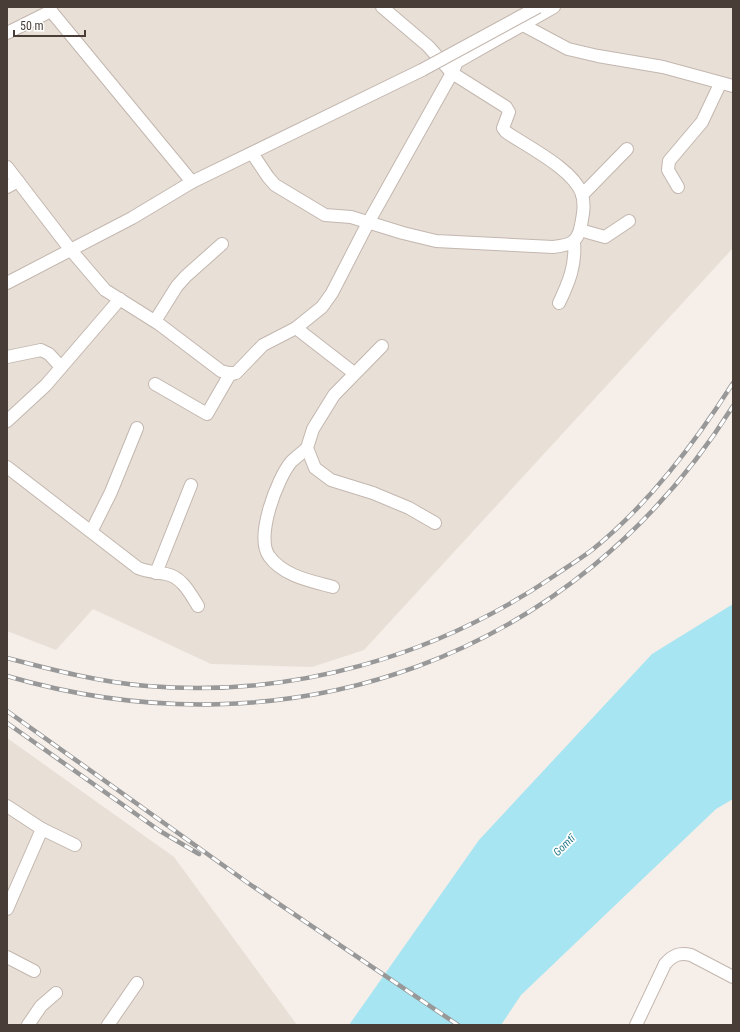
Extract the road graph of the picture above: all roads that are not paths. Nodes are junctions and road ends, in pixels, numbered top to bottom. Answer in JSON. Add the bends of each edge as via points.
{"nodes":[{"id":1,"x":382,"y":7,"type":"edge"},
{"id":2,"x":538,"y":7,"type":"edge"},
{"id":3,"x":554,"y":7,"type":"edge"},
{"id":4,"x":50,"y":9,"type":"edge"},
{"id":5,"x":523,"y":25,"type":"junction"},
{"id":6,"x":7,"y":33,"type":"edge"},
{"id":7,"x":452,"y":73,"type":"junction"},
{"id":8,"x":720,"y":84,"type":"junction"},
{"id":9,"x":733,"y":86,"type":"edge"},
{"id":10,"x":627,"y":149,"type":"dead end"},
{"id":11,"x":252,"y":153,"type":"junction"},
{"id":12,"x":7,"y":167,"type":"edge"},
{"id":13,"x":18,"y":181,"type":"junction"},
{"id":14,"x":192,"y":182,"type":"junction"},
{"id":15,"x":7,"y":187,"type":"edge"},
{"id":16,"x":678,"y":187,"type":"dead end"},
{"id":17,"x":582,"y":195,"type":"junction"},
{"id":18,"x":629,"y":221,"type":"dead end"},
{"id":19,"x":368,"y":223,"type":"junction"},
{"id":20,"x":580,"y":230,"type":"junction"},
{"id":21,"x":574,"y":242,"type":"junction"},
{"id":22,"x":222,"y":244,"type":"dead end"},
{"id":23,"x":70,"y":249,"type":"junction"},
{"id":24,"x":25,"y":273,"type":"junction"},
{"id":25,"x":7,"y":274,"type":"edge"},
{"id":26,"x":7,"y":283,"type":"edge"},
{"id":27,"x":120,"y":299,"type":"junction"},
{"id":28,"x":559,"y":303,"type":"dead end"},
{"id":29,"x":155,"y":321,"type":"junction"},
{"id":30,"x":296,"y":328,"type":"junction"},
{"id":31,"x":382,"y":346,"type":"dead end"},
{"id":32,"x":7,"y":357,"type":"edge"},
{"id":33,"x":61,"y":367,"type":"junction"},
{"id":34,"x":354,"y":373,"type":"junction"},
{"id":35,"x":233,"y":374,"type":"junction"},
{"id":36,"x":155,"y":384,"type":"dead end"},
{"id":37,"x":7,"y":421,"type":"edge"},
{"id":38,"x":137,"y":428,"type":"dead end"},
{"id":39,"x":307,"y":448,"type":"junction"},
{"id":40,"x":7,"y":467,"type":"edge"},
{"id":41,"x":191,"y":485,"type":"dead end"},
{"id":42,"x":435,"y":523,"type":"dead end"},
{"id":43,"x":92,"y":530,"type":"junction"},
{"id":44,"x":156,"y":573,"type":"junction"},
{"id":45,"x":333,"y":587,"type":"dead end"},
{"id":46,"x":198,"y":606,"type":"dead end"},
{"id":47,"x":7,"y":806,"type":"edge"},
{"id":48,"x":42,"y":830,"type":"junction"},
{"id":49,"x":75,"y":845,"type":"dead end"},
{"id":50,"x":7,"y":909,"type":"edge"},
{"id":51,"x":7,"y":957,"type":"edge"},
{"id":52,"x":34,"y":971,"type":"dead end"},
{"id":53,"x":733,"y":977,"type":"edge"},
{"id":54,"x":137,"y":983,"type":"dead end"},
{"id":55,"x":56,"y":993,"type":"dead end"},
{"id":56,"x":28,"y":1025,"type":"edge"},
{"id":57,"x":108,"y":1025,"type":"edge"},
{"id":58,"x":636,"y":1025,"type":"edge"}],
"edges":[{"from":1,"to":7,"type":"street","via":[[428,46]]},
{"from":2,"to":11,"type":"street","bridge":true,"via":[[422,70]]},
{"from":3,"to":5,"type":"street"},
{"from":4,"to":6,"type":"street"},
{"from":4,"to":14,"type":"street"},
{"from":5,"to":7,"type":"street","via":[[457,62]]},
{"from":5,"to":8,"type":"street","via":[[568,49],[663,67]]},
{"from":7,"to":17,"type":"street","via":[[506,106],[509,112],[503,128],[506,132],[562,170],[576,182]]},
{"from":7,"to":19,"type":"street"},
{"from":8,"to":9,"type":"street"},
{"from":8,"to":16,"type":"street","via":[[702,122],[669,161],[668,170]]},
{"from":10,"to":17,"type":"street"},
{"from":11,"to":14,"type":"street"},
{"from":11,"to":19,"type":"street","via":[[275,185],[318,212],[351,217]]},
{"from":12,"to":13,"type":"street"},
{"from":13,"to":15,"type":"street"},
{"from":13,"to":23,"type":"street"},
{"from":14,"to":23,"type":"street","via":[[132,218]]},
{"from":17,"to":20,"type":"street","via":[[584,206]]},
{"from":18,"to":20,"type":"street","via":[[605,237]]},
{"from":19,"to":21,"type":"street","via":[[436,241],[553,247]]},
{"from":19,"to":30,"type":"street","via":[[332,293],[322,306]]},
{"from":20,"to":21,"type":"street"},
{"from":21,"to":28,"type":"street","via":[[574,266]]},
{"from":22,"to":29,"type":"street","via":[[177,286]]},
{"from":23,"to":24,"type":"street"},
{"from":23,"to":27,"type":"street","via":[[105,290]]},
{"from":24,"to":25,"type":"street"},
{"from":24,"to":26,"type":"street"},
{"from":27,"to":29,"type":"street"},
{"from":27,"to":33,"type":"street"},
{"from":29,"to":35,"type":"street","via":[[221,370]]},
{"from":30,"to":34,"type":"street"},
{"from":30,"to":35,"type":"street","via":[[264,345]]},
{"from":31,"to":34,"type":"street"},
{"from":32,"to":33,"type":"street","via":[[41,350],[49,354]]},
{"from":33,"to":37,"type":"street","via":[[46,385]]},
{"from":34,"to":39,"type":"street","via":[[334,395],[314,429]]},
{"from":35,"to":36,"type":"street","via":[[230,374],[207,414]]},
{"from":38,"to":43,"type":"street","via":[[111,492]]},
{"from":39,"to":42,"type":"street","via":[[315,468],[331,480],[373,493],[409,508]]},
{"from":39,"to":45,"type":"street","via":[[291,462],[273,495],[264,533],[264,546],[269,556],[285,570],[301,578]]},
{"from":40,"to":43,"type":"street"},
{"from":41,"to":44,"type":"street"},
{"from":43,"to":44,"type":"street","via":[[138,568]]},
{"from":44,"to":46,"type":"street","via":[[168,574],[182,582]]},
{"from":47,"to":48,"type":"street"},
{"from":48,"to":49,"type":"street"},
{"from":48,"to":50,"type":"street"},
{"from":51,"to":52,"type":"street"},
{"from":53,"to":58,"type":"street","via":[[692,955],[684,953],[672,956],[665,964]]},
{"from":54,"to":57,"type":"street"},
{"from":55,"to":56,"type":"street","via":[[41,1006]]}]}
